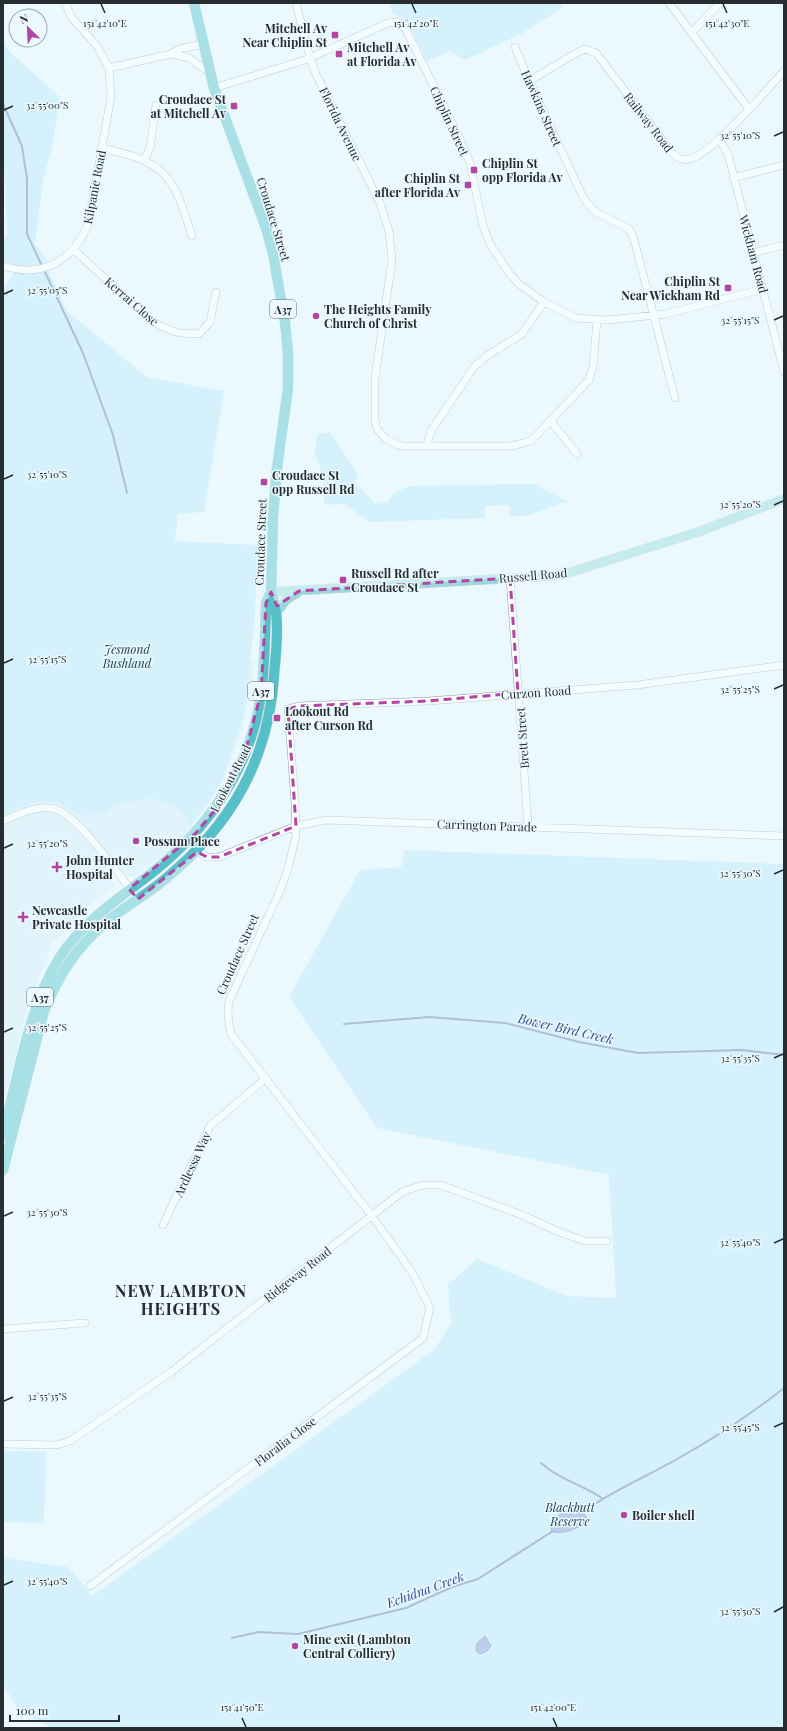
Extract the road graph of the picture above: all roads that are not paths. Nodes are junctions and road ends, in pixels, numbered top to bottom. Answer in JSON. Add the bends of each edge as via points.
{"nodes":[{"id":1,"x":65,"y":3,"type":"edge"},
{"id":2,"x":194,"y":3,"type":"edge"},
{"id":3,"x":296,"y":3,"type":"edge"},
{"id":4,"x":669,"y":3,"type":"edge"},
{"id":5,"x":720,"y":3,"type":"edge"},
{"id":6,"x":692,"y":32,"type":"junction"},
{"id":7,"x":203,"y":44,"type":"junction"},
{"id":8,"x":515,"y":47,"type":"dead end"},
{"id":9,"x":171,"y":54,"type":"junction"},
{"id":10,"x":310,"y":58,"type":"junction"},
{"id":11,"x":109,"y":68,"type":"junction"},
{"id":12,"x":784,"y":71,"type":"edge"},
{"id":13,"x":210,"y":73,"type":"junction"},
{"id":14,"x":529,"y":81,"type":"junction"},
{"id":15,"x":214,"y":88,"type":"junction"},
{"id":16,"x":156,"y":105,"type":"dead end"},
{"id":17,"x":749,"y":109,"type":"junction"},
{"id":18,"x":719,"y":139,"type":"junction"},
{"id":19,"x":101,"y":148,"type":"junction"},
{"id":20,"x":144,"y":160,"type":"junction"},
{"id":21,"x":784,"y":165,"type":"edge"},
{"id":22,"x":733,"y":178,"type":"junction"},
{"id":23,"x":192,"y":236,"type":"dead end"},
{"id":24,"x":784,"y":245,"type":"edge"},
{"id":25,"x":74,"y":250,"type":"junction"},
{"id":26,"x":753,"y":253,"type":"junction"},
{"id":27,"x":3,"y":266,"type":"edge"},
{"id":28,"x":762,"y":289,"type":"junction"},
{"id":29,"x":216,"y":292,"type":"dead end"},
{"id":30,"x":544,"y":302,"type":"junction"},
{"id":31,"x":653,"y":316,"type":"junction"},
{"id":32,"x":597,"y":320,"type":"junction"},
{"id":33,"x":782,"y":359,"type":"edge"},
{"id":34,"x":784,"y":368,"type":"edge"},
{"id":35,"x":675,"y":398,"type":"dead end"},
{"id":36,"x":551,"y":421,"type":"junction"},
{"id":37,"x":427,"y":445,"type":"junction"},
{"id":38,"x":577,"y":454,"type":"dead end"},
{"id":39,"x":784,"y":500,"type":"edge"},
{"id":40,"x":510,"y":578,"type":"junction"},
{"id":41,"x":299,"y":591,"type":"junction"},
{"id":42,"x":271,"y":592,"type":"junction"},
{"id":43,"x":276,"y":613,"type":"junction"},
{"id":44,"x":784,"y":665,"type":"edge"},
{"id":45,"x":518,"y":693,"type":"junction"},
{"id":46,"x":288,"y":709,"type":"joint"},
{"id":47,"x":3,"y":820,"type":"edge"},
{"id":48,"x":296,"y":826,"type":"junction"},
{"id":49,"x":528,"y":826,"type":"junction"},
{"id":50,"x":784,"y":836,"type":"edge"},
{"id":51,"x":198,"y":851,"type":"junction"},
{"id":52,"x":129,"y":889,"type":"junction"},
{"id":53,"x":138,"y":899,"type":"junction"},
{"id":54,"x":266,"y":1078,"type":"junction"},
{"id":55,"x":3,"y":1135,"type":"edge"},
{"id":56,"x":3,"y":1170,"type":"edge"},
{"id":57,"x":372,"y":1216,"type":"junction"},
{"id":58,"x":163,"y":1225,"type":"dead end"},
{"id":59,"x":607,"y":1241,"type":"dead end"},
{"id":60,"x":412,"y":1272,"type":"joint"},
{"id":61,"x":85,"y":1323,"type":"dead end"},
{"id":62,"x":3,"y":1329,"type":"edge"},
{"id":63,"x":3,"y":1444,"type":"edge"},
{"id":64,"x":90,"y":1586,"type":"dead end"}],
"edges":[{"from":1,"to":11,"type":"street","via":[[72,18],[97,46]]},
{"from":2,"to":7,"type":"highway","name":"Croudace Street","number":"A37"},
{"from":3,"to":10,"type":"street","name":"Florida Avenue"},
{"from":4,"to":6,"type":"street"},
{"from":5,"to":6,"type":"street"},
{"from":6,"to":17,"type":"street"},
{"from":7,"to":9,"type":"street","via":[[179,49]]},
{"from":7,"to":13,"type":"highway","name":"Croudace Street","number":"A37"},
{"from":8,"to":14,"type":"street","name":"Hawkins Street"},
{"from":9,"to":11,"type":"street"},
{"from":9,"to":13,"type":"street","via":[[190,58]]},
{"from":10,"to":15,"type":"street"},
{"from":10,"to":30,"type":"street","name":"Chiplin Street","via":[[388,23],[396,21],[403,26],[459,137],[472,170],[483,226],[498,257],[519,284]]},
{"from":10,"to":37,"type":"street","name":"Florida Avenue","via":[[380,203],[392,245],[391,271],[374,384],[374,421],[382,435],[392,443],[403,446]]},
{"from":11,"to":19,"type":"street","name":"Kilpanie Road","via":[[111,97]]},
{"from":12,"to":17,"type":"street","name":"Railway Road"},
{"from":13,"to":15,"type":"highway","name":"Croudace Street","number":"A37"},
{"from":14,"to":18,"type":"street","name":"Railway Road","via":[[578,52],[590,50],[596,53],[677,157],[689,160]]},
{"from":14,"to":31,"type":"street","name":"Hawkins Street","via":[[583,197],[595,212],[621,224],[630,232]]},
{"from":15,"to":42,"type":"highway","name":"Croudace Street","number":"A37","via":[[266,228],[285,322],[288,388],[276,476]]},
{"from":16,"to":20,"type":"street","via":[[150,148]]},
{"from":17,"to":18,"type":"street","name":"Railway Road"},
{"from":18,"to":22,"type":"street","name":"Wickham Road","via":[[726,149]]},
{"from":19,"to":20,"type":"street"},
{"from":19,"to":25,"type":"street","name":"Kilpanie Road","via":[[88,225]]},
{"from":20,"to":23,"type":"street","via":[[163,173],[177,191]]},
{"from":21,"to":22,"type":"street"},
{"from":22,"to":26,"type":"street","name":"Wickham Road"},
{"from":24,"to":26,"type":"street"},
{"from":25,"to":27,"type":"street","name":"Kilpanie Road","via":[[57,263],[36,270],[15,270]]},
{"from":25,"to":29,"type":"street","name":"Kerrai Close","via":[[145,315],[170,331],[199,334],[210,322]]},
{"from":26,"to":28,"type":"street","name":"Wickham Road"},
{"from":28,"to":31,"type":"street","name":"Chiplin Street"},
{"from":28,"to":33,"type":"street","name":"Wickham Road"},
{"from":30,"to":32,"type":"street","name":"Chiplin Street","via":[[576,318]]},
{"from":30,"to":37,"type":"street","via":[[522,334],[474,367],[431,431]]},
{"from":31,"to":32,"type":"street","name":"Chiplin Street"},
{"from":31,"to":35,"type":"street","name":"Hawkins Street"},
{"from":32,"to":36,"type":"street","name":"Florida Avenue","via":[[591,374],[585,386]]},
{"from":33,"to":34,"type":"street","name":"Wickham Road"},
{"from":36,"to":37,"type":"street","name":"Florida Avenue","via":[[531,441],[518,445]]},
{"from":36,"to":38,"type":"street"},
{"from":39,"to":40,"type":"main road","name":"Russell Road","via":[[698,532],[576,570],[551,576]]},
{"from":40,"to":41,"type":"main road","name":"Russell Road"},
{"from":40,"to":45,"type":"street","name":"Brett Street"},
{"from":41,"to":42,"type":"main road","name":"Russell Road"},
{"from":41,"to":43,"type":"main road","via":[[286,600]]},
{"from":42,"to":43,"type":"highway","name":"Lookout Road","number":"A37","via":[[276,604]]},
{"from":42,"to":52,"type":"highway","name":"Lookout Road","number":"A37","via":[[266,603],[261,694],[254,726],[230,786],[196,833],[175,854]]},
{"from":43,"to":51,"type":"highway","name":"Lookout Road","number":"A37","via":[[273,691],[264,737],[255,763],[224,819]]},
{"from":44,"to":45,"type":"street","name":"Curzon Road","via":[[637,685]]},
{"from":45,"to":46,"type":"street","name":"Curzon Road","via":[[428,701],[298,706]]},
{"from":45,"to":49,"type":"street","name":"Brett Street"},
{"from":46,"to":48,"type":"street","name":"Croudace Street"},
{"from":47,"to":52,"type":"street","via":[[40,808],[60,810],[78,823]]},
{"from":48,"to":49,"type":"street","name":"Carrington Parade","via":[[326,820]]},
{"from":48,"to":51,"type":"street","name":"Carrington Parade","via":[[219,857],[207,857]]},
{"from":48,"to":54,"type":"street","name":"Croudace Street","via":[[287,872],[229,1001],[227,1012],[232,1034]]},
{"from":49,"to":50,"type":"street","name":"Carrington Parade"},
{"from":51,"to":53,"type":"highway","name":"Lookout Road","number":"A37"},
{"from":52,"to":53,"type":"street"},
{"from":52,"to":55,"type":"highway","name":"Lookout Road","number":"A37","via":[[97,914],[75,937],[45,984],[35,1009]]},
{"from":53,"to":56,"type":"highway","name":"Lookout Road","number":"A37","via":[[82,944],[54,986],[44,1011]]},
{"from":54,"to":57,"type":"street","name":"Croudace Street"},
{"from":54,"to":58,"type":"street","name":"Ardlessa Way","via":[[210,1126]]},
{"from":57,"to":59,"type":"street","name":"Ridgeway Road","via":[[402,1192],[422,1185],[441,1185],[585,1241]]},
{"from":57,"to":60,"type":"street","name":"Croudace Street"},
{"from":57,"to":63,"type":"street","name":"Ridgeway Road","via":[[171,1372],[70,1441],[57,1446]]},
{"from":60,"to":64,"type":"street","name":"Floralia Close","via":[[430,1308],[423,1338]]},
{"from":61,"to":62,"type":"street"}]}
